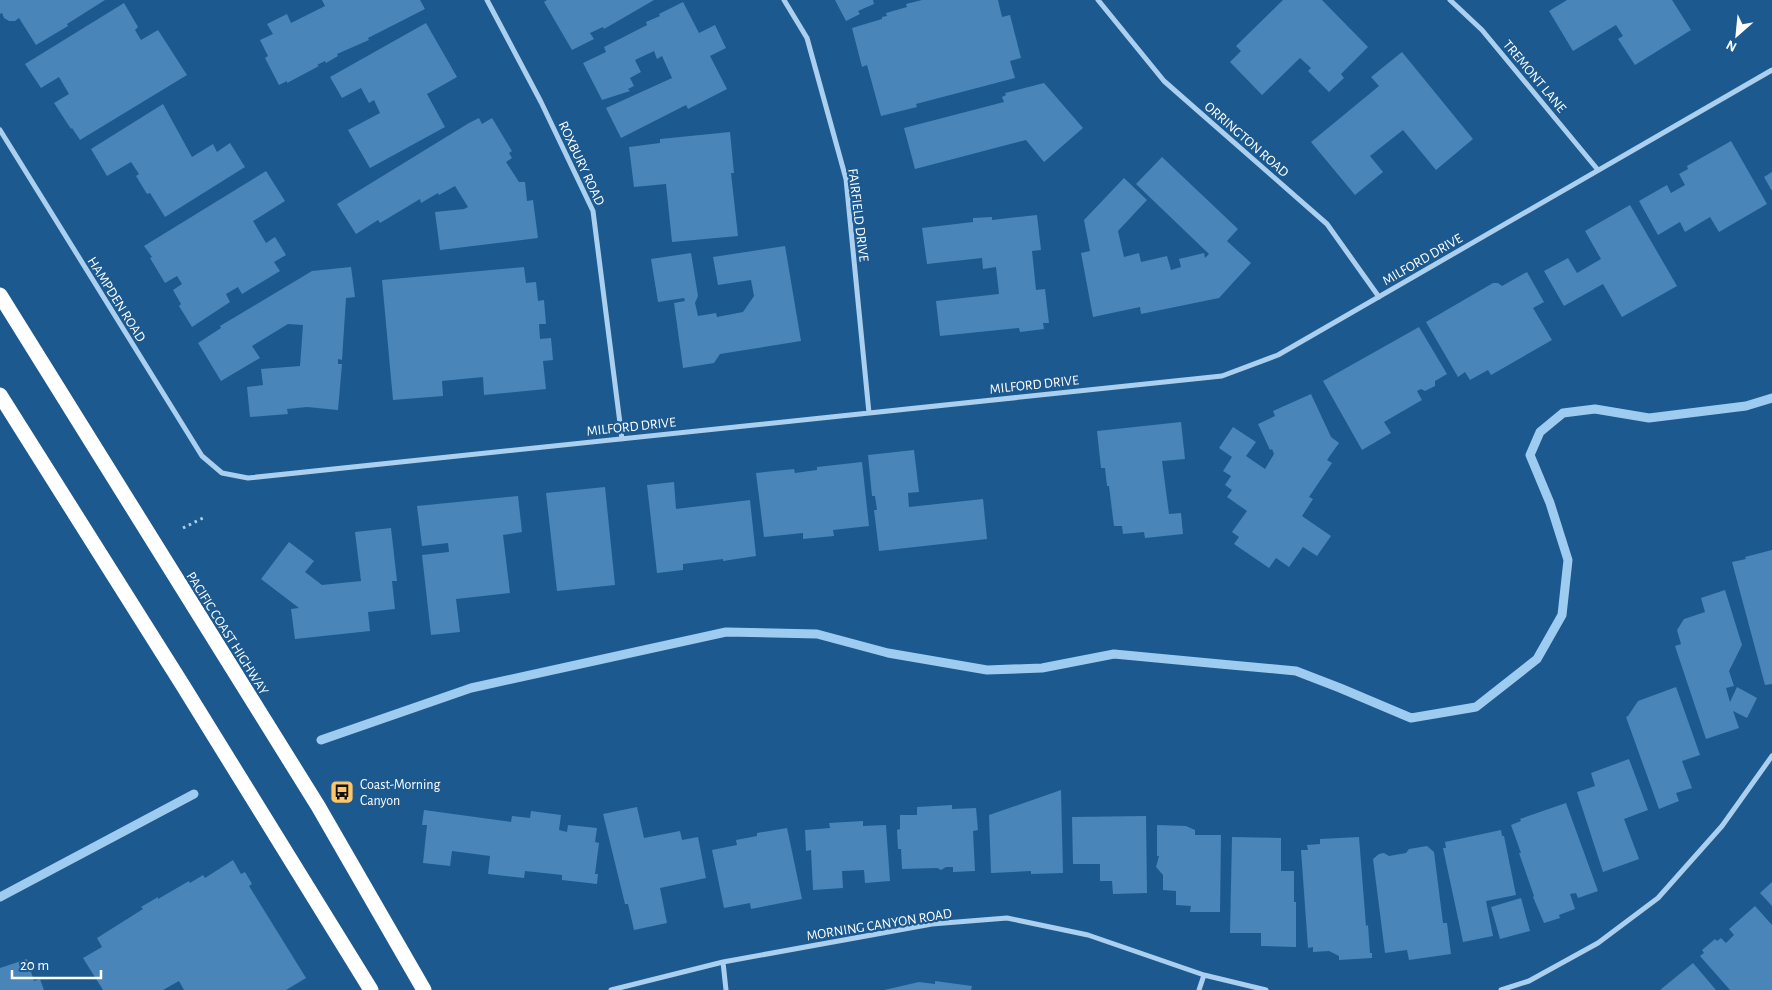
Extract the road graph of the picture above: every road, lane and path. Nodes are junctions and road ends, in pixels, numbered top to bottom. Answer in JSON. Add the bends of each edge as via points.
{"nodes":[{"id":1,"x":487,"y":0,"type":"edge"},
{"id":2,"x":784,"y":0,"type":"edge"},
{"id":3,"x":1098,"y":0,"type":"edge"},
{"id":4,"x":1450,"y":0,"type":"edge"},
{"id":5,"x":1772,"y":70,"type":"edge"},
{"id":6,"x":0,"y":130,"type":"edge"},
{"id":7,"x":1598,"y":170,"type":"junction"},
{"id":8,"x":0,"y":295,"type":"edge"},
{"id":9,"x":1379,"y":297,"type":"junction"},
{"id":10,"x":0,"y":395,"type":"edge"},
{"id":11,"x":869,"y":413,"type":"junction"},
{"id":12,"x":622,"y":438,"type":"junction"},
{"id":13,"x":222,"y":473,"type":"joint"},
{"id":14,"x":205,"y":516,"type":"dead end"},
{"id":15,"x":183,"y":528,"type":"dead end"},
{"id":16,"x":1772,"y":756,"type":"edge"},
{"id":17,"x":723,"y":962,"type":"junction"},
{"id":18,"x":1204,"y":975,"type":"junction"},
{"id":19,"x":371,"y":990,"type":"edge"},
{"id":20,"x":424,"y":990,"type":"edge"},
{"id":21,"x":611,"y":990,"type":"edge"},
{"id":22,"x":726,"y":990,"type":"edge"},
{"id":23,"x":1199,"y":990,"type":"edge"},
{"id":24,"x":1266,"y":990,"type":"edge"},
{"id":25,"x":1501,"y":990,"type":"edge"}],
"edges":[{"from":1,"to":12,"type":"street","name":"ROXBURY ROAD","via":[[542,102],[593,211]]},
{"from":2,"to":11,"type":"street","name":"FAIRFIELD DRIVE","via":[[807,38],[846,179]]},
{"from":3,"to":9,"type":"street","name":"ORRINGTON ROAD","via":[[1164,82],[1327,224]]},
{"from":4,"to":7,"type":"street","name":"TREMONT LANE","via":[[1482,30]]},
{"from":5,"to":7,"type":"street","name":"MILFORD DRIVE"},
{"from":6,"to":13,"type":"street","name":"HAMPDEN ROAD","via":[[202,456]]},
{"from":7,"to":9,"type":"street","name":"MILFORD DRIVE"},
{"from":8,"to":20,"type":"highway","name":"PACIFIC COAST HIGHWAY","via":[[318,806]]},
{"from":9,"to":11,"type":"street","name":"MILFORD DRIVE","via":[[1278,355],[1222,376]]},
{"from":10,"to":19,"type":"highway"},
{"from":11,"to":12,"type":"street","name":"MILFORD DRIVE"},
{"from":12,"to":13,"type":"street","name":"MILFORD DRIVE","via":[[248,478]]},
{"from":14,"to":15,"type":"path"},
{"from":16,"to":25,"type":"street","via":[[1722,826],[1658,898],[1598,943],[1529,981]]},
{"from":17,"to":18,"type":"street","name":"MORNING CANYON ROAD","via":[[932,924],[1007,918],[1088,934]]},
{"from":17,"to":21,"type":"street","name":"MORNING CANYON ROAD"},
{"from":17,"to":22,"type":"street"},
{"from":18,"to":23,"type":"street"},
{"from":18,"to":24,"type":"street","name":"MORNING CANYON ROAD"}]}
